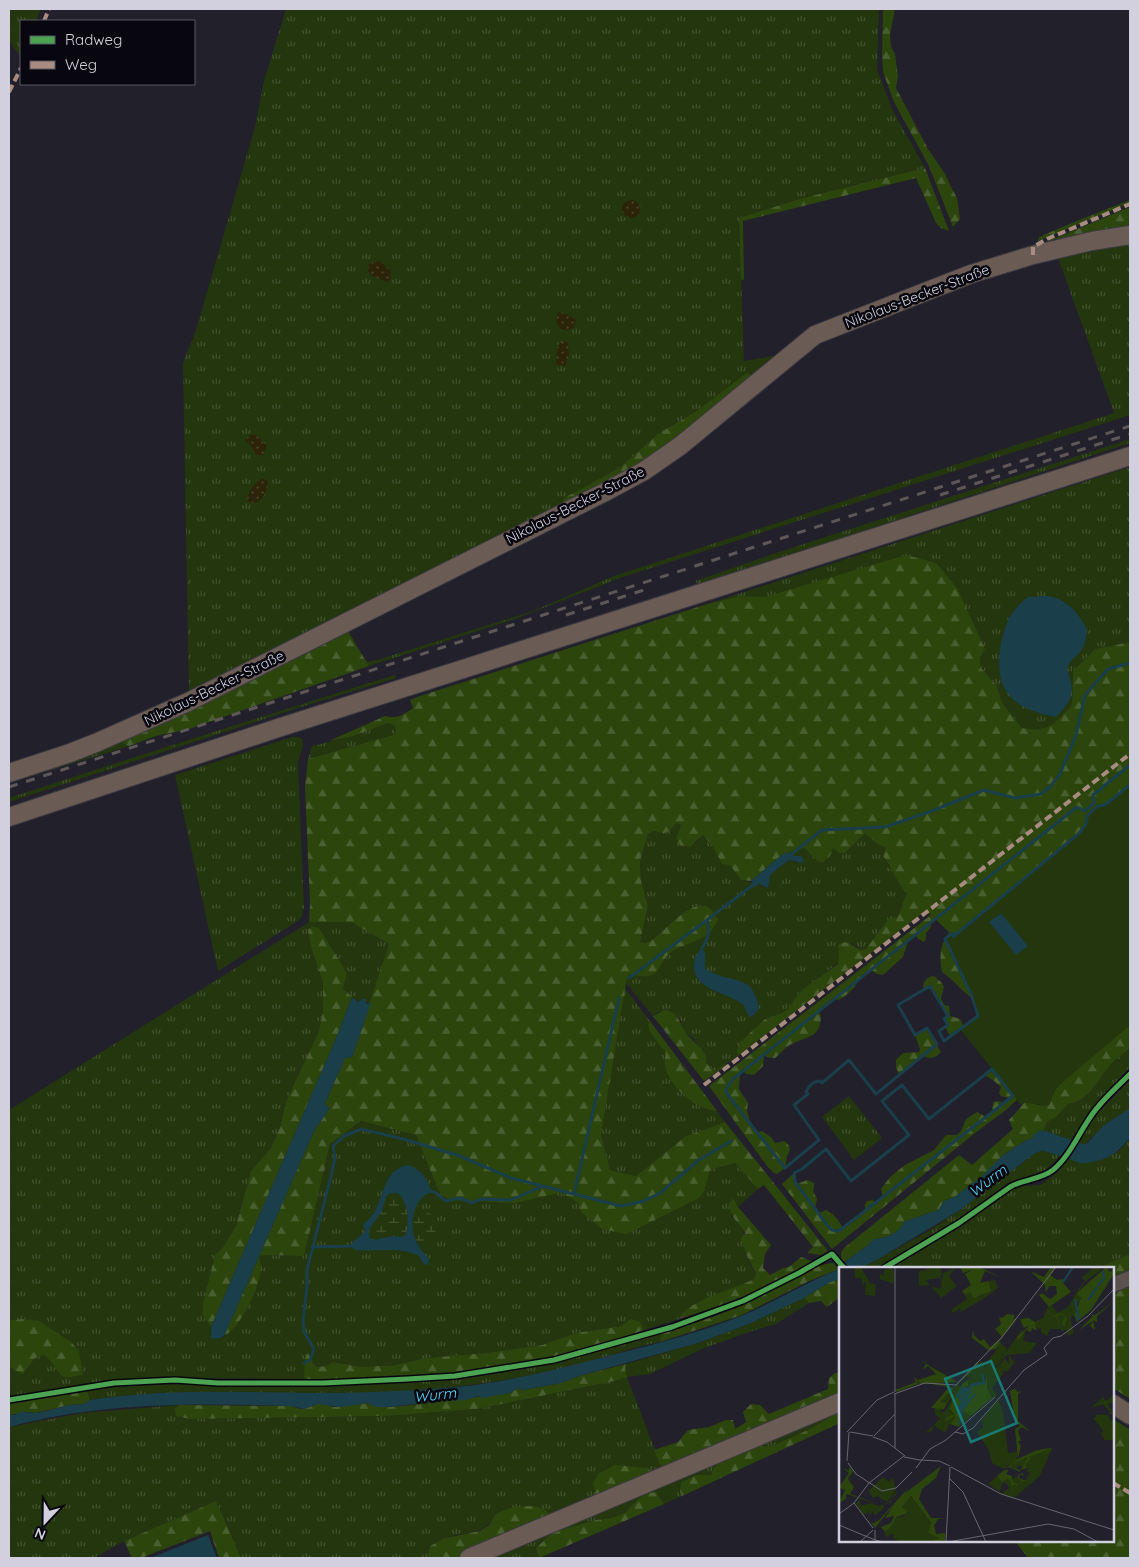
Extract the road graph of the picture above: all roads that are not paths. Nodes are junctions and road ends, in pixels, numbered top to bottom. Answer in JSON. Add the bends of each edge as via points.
{"nodes":[{"id":1,"x":1130,"y":235,"type":"edge"},
{"id":2,"x":1130,"y":456,"type":"edge"},
{"id":3,"x":9,"y":773,"type":"edge"},
{"id":4,"x":9,"y":817,"type":"edge"},
{"id":5,"x":839,"y":1402,"type":"edge"},
{"id":6,"x":1114,"y":1405,"type":"edge"},
{"id":7,"x":1130,"y":1415,"type":"edge"},
{"id":8,"x":469,"y":1558,"type":"edge"}],
"edges":[{"from":1,"to":3,"type":"main road","name":"Nikolaus-Becker-Straße","via":[[1033,254],[971,274],[815,335],[680,446],[644,471],[188,702],[84,748]]},
{"from":2,"to":4,"type":"main road"},
{"from":5,"to":8,"type":"main road"},
{"from":6,"to":7,"type":"main road"}]}
